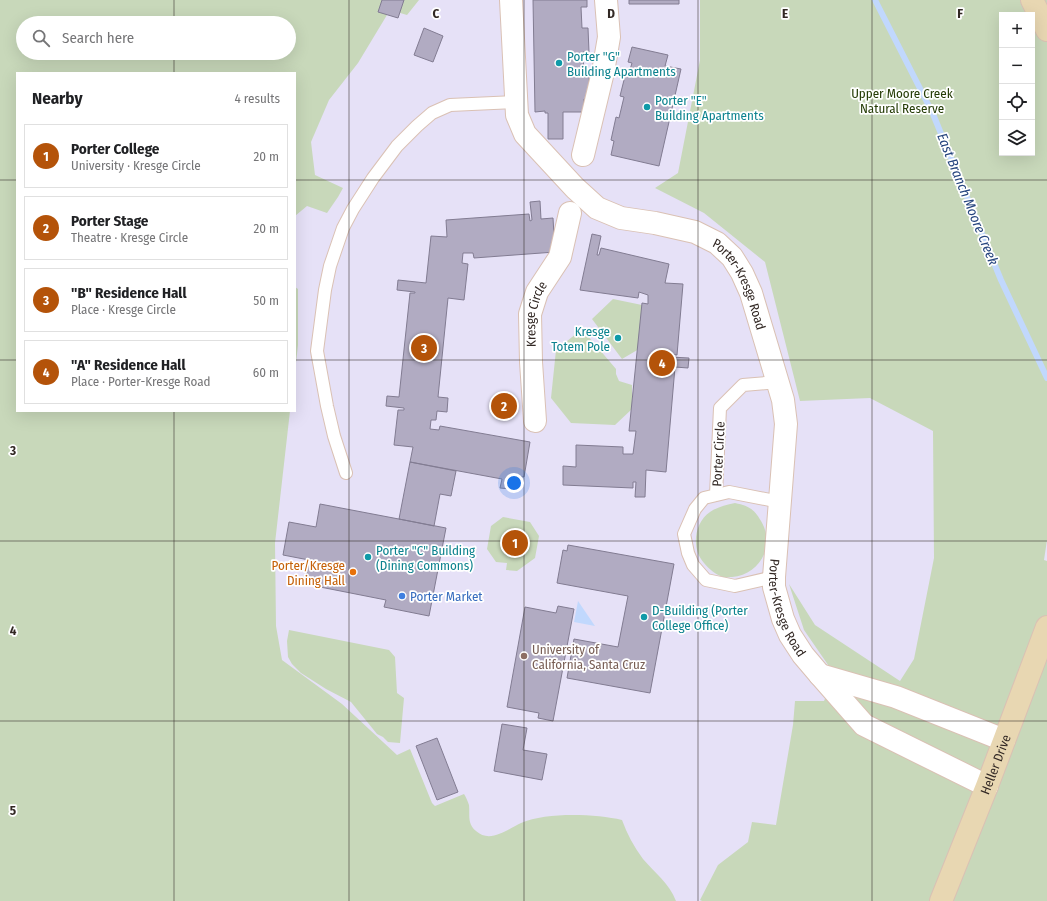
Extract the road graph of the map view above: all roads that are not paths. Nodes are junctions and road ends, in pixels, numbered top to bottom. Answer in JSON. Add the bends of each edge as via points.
{"nodes":[{"id":1,"x":511,"y":0,"type":"edge"},
{"id":2,"x":606,"y":0,"type":"edge"},
{"id":3,"x":1032,"y":0,"type":"edge"},
{"id":4,"x":1047,"y":30,"type":"edge"},
{"id":5,"x":516,"y":102,"type":"junction"},
{"id":6,"x":583,"y":155,"type":"dead end"},
{"id":7,"x":570,"y":213,"type":"dead end"},
{"id":8,"x":778,"y":382,"type":"junction"},
{"id":9,"x":535,"y":422,"type":"dead end"},
{"id":10,"x":346,"y":473,"type":"dead end"},
{"id":11,"x":716,"y":495,"type":"junction"},
{"id":12,"x":780,"y":502,"type":"junction"},
{"id":13,"x":774,"y":576,"type":"junction"},
{"id":14,"x":1047,"y":627,"type":"edge"},
{"id":15,"x":820,"y":675,"type":"junction"},
{"id":16,"x":1004,"y":740,"type":"junction"},
{"id":17,"x":987,"y":786,"type":"junction"},
{"id":18,"x":941,"y":901,"type":"edge"}],
"edges":[{"from":1,"to":5,"type":"street","name":"Porter-Kresge Road"},
{"from":2,"to":6,"type":"street","via":[[609,37]]},
{"from":3,"to":4,"type":"main road"},
{"from":5,"to":8,"type":"street","name":"Porter-Kresge Road","via":[[517,115],[525,134],[575,188],[598,208],[621,218],[695,232],[717,243],[732,257],[752,293]]},
{"from":5,"to":10,"type":"lane","via":[[450,105],[432,113],[398,146],[372,178],[344,228],[330,266],[317,351],[334,436]]},
{"from":7,"to":9,"type":"street","name":"Kresge Circle","via":[[560,257],[536,292],[530,314]]},
{"from":8,"to":11,"type":"lane","name":"Porter Circle","via":[[744,385],[720,408]]},
{"from":8,"to":12,"type":"street","name":"Porter-Kresge Road","via":[[786,424]]},
{"from":11,"to":12,"type":"lane","name":"Porter Circle","via":[[729,492]]},
{"from":11,"to":13,"type":"lane","name":"Porter Circle","via":[[704,498],[695,509],[684,534],[693,565],[706,580],[735,586]]},
{"from":12,"to":13,"type":"street","name":"Porter-Kresge Road"},
{"from":13,"to":15,"type":"street","name":"Porter-Kresge Road","via":[[774,586],[790,635]]},
{"from":14,"to":16,"type":"main road","name":"Heller Drive"},
{"from":15,"to":16,"type":"street","via":[[896,697]]},
{"from":15,"to":17,"type":"street","name":"Porter-Kresge Road","via":[[864,725]]},
{"from":16,"to":17,"type":"main road","name":"Heller Drive"},
{"from":17,"to":18,"type":"main road","name":"Heller Drive"}]}
